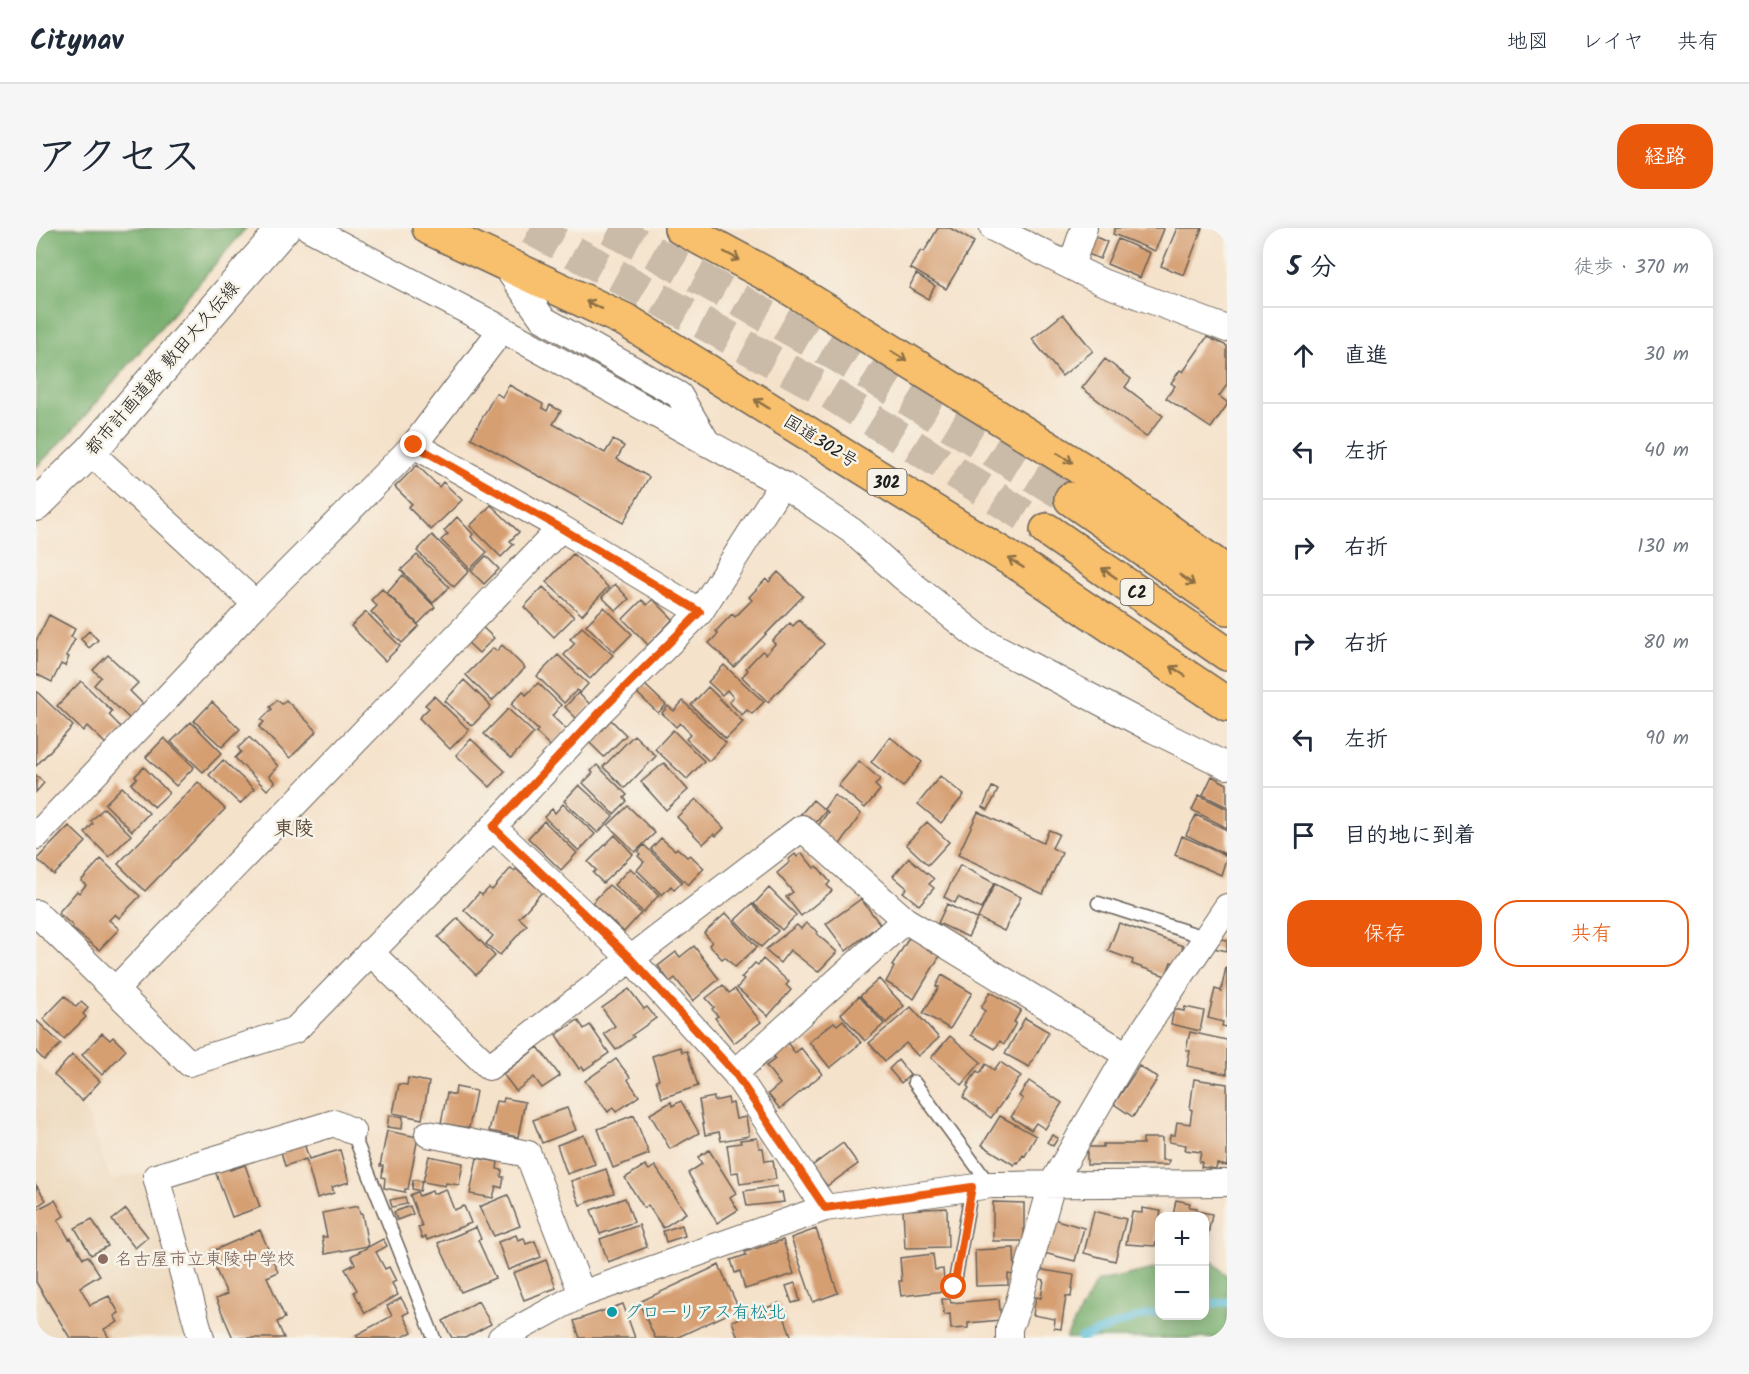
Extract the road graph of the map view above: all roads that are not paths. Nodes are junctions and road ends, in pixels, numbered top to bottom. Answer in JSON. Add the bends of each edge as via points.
{"nodes":[{"id":1,"x":284,"y":228,"type":"edge"},
{"id":2,"x":309,"y":228,"type":"edge"},
{"id":3,"x":429,"y":228,"type":"edge"},
{"id":4,"x":681,"y":228,"type":"edge"},
{"id":5,"x":993,"y":228,"type":"edge"},
{"id":6,"x":1084,"y":228,"type":"edge"},
{"id":7,"x":501,"y":262,"type":"junction"},
{"id":8,"x":1071,"y":266,"type":"junction"},
{"id":9,"x":502,"y":329,"type":"junction"},
{"id":10,"x":1227,"y":329,"type":"edge"},
{"id":11,"x":709,"y":444,"type":"junction"},
{"id":12,"x":414,"y":445,"type":"junction"},
{"id":13,"x":90,"y":452,"type":"junction"},
{"id":14,"x":782,"y":484,"type":"junction"},
{"id":15,"x":1071,"y":499,"type":"tunnel mouth"},
{"id":16,"x":36,"y":505,"type":"edge"},
{"id":17,"x":561,"y":528,"type":"junction"},
{"id":18,"x":1047,"y":530,"type":"tunnel mouth"},
{"id":19,"x":1227,"y":573,"type":"edge"},
{"id":20,"x":256,"y":604,"type":"junction"},
{"id":21,"x":1227,"y":608,"type":"edge"},
{"id":22,"x":700,"y":612,"type":"junction"},
{"id":23,"x":1227,"y":654,"type":"edge"},
{"id":24,"x":1227,"y":704,"type":"edge"},
{"id":25,"x":1227,"y":766,"type":"edge"},
{"id":26,"x":493,"y":827,"type":"junction"},
{"id":27,"x":36,"y":836,"type":"edge"},
{"id":28,"x":1098,"y":903,"type":"dead end"},
{"id":29,"x":1227,"y":907,"type":"edge"},
{"id":30,"x":36,"y":913,"type":"edge"},
{"id":31,"x":905,"y":920,"type":"junction"},
{"id":32,"x":1208,"y":938,"type":"junction"},
{"id":33,"x":370,"y":952,"type":"junction"},
{"id":34,"x":630,"y":958,"type":"junction"},
{"id":35,"x":116,"y":989,"type":"junction"},
{"id":36,"x":1127,"y":1055,"type":"junction"},
{"id":37,"x":735,"y":1073,"type":"junction"},
{"id":38,"x":914,"y":1082,"type":"dead end"},
{"id":39,"x":352,"y":1131,"type":"joint"},
{"id":40,"x":428,"y":1134,"type":"dead end"},
{"id":41,"x":1227,"y":1183,"type":"edge"},
{"id":42,"x":1052,"y":1184,"type":"junction"},
{"id":43,"x":982,"y":1186,"type":"junction"},
{"id":44,"x":825,"y":1208,"type":"junction"},
{"id":45,"x":954,"y":1287,"type":"dead end"},
{"id":46,"x":582,"y":1294,"type":"junction"},
{"id":47,"x":1009,"y":1333,"type":"edge"},
{"id":48,"x":201,"y":1338,"type":"edge"},
{"id":49,"x":434,"y":1338,"type":"edge"},
{"id":50,"x":501,"y":1338,"type":"edge"}],
"edges":[{"from":1,"to":13,"type":"street","name":"都市計画道路 敷田大久伝線"},
{"from":2,"to":9,"type":"street"},
{"from":3,"to":7,"type":"highway","name":"国道302号","number":"302"},
{"from":4,"to":19,"type":"highway","one_way":true,"via":[[771,277],[1095,477]]},
{"from":5,"to":8,"type":"street"},
{"from":6,"to":8,"type":"street"},
{"from":7,"to":11,"type":"street","via":[[543,319],[679,394]]},
{"from":24,"to":7,"type":"highway","name":"国道302号","number":"302","one_way":true,"via":[[1028,570],[627,321]]},
{"from":8,"to":10,"type":"street","via":[[1102,282]]},
{"from":9,"to":11,"type":"street"},
{"from":9,"to":12,"type":"street"},
{"from":11,"to":14,"type":"street"},
{"from":12,"to":17,"type":"street"},
{"from":12,"to":20,"type":"street"},
{"from":13,"to":16,"type":"street","name":"都市計画道路 敷田大久伝線"},
{"from":13,"to":20,"type":"street"},
{"from":14,"to":22,"type":"street"},
{"from":14,"to":25,"type":"street","via":[[852,531],[982,640]]},
{"from":15,"to":21,"type":"highway","number":"C2","one_way":true},
{"from":17,"to":22,"type":"street"},
{"from":17,"to":35,"type":"street"},
{"from":23,"to":18,"type":"highway","number":"C2","one_way":true},
{"from":20,"to":27,"type":"street"},
{"from":22,"to":26,"type":"street"},
{"from":26,"to":33,"type":"street"},
{"from":26,"to":34,"type":"street"},
{"from":28,"to":32,"type":"lane"},
{"from":29,"to":32,"type":"street"},
{"from":30,"to":35,"type":"street"},
{"from":31,"to":34,"type":"street","via":[[802,828]]},
{"from":31,"to":36,"type":"street"},
{"from":31,"to":37,"type":"street"},
{"from":32,"to":36,"type":"street"},
{"from":33,"to":34,"type":"street","via":[[489,1067]]},
{"from":33,"to":35,"type":"street","via":[[295,1030],[189,1063]]},
{"from":34,"to":37,"type":"street"},
{"from":36,"to":42,"type":"street"},
{"from":37,"to":44,"type":"street"},
{"from":38,"to":43,"type":"lane"},
{"from":39,"to":48,"type":"street","via":[[333,1123],[156,1177]]},
{"from":39,"to":49,"type":"lane"},
{"from":40,"to":46,"type":"street","via":[[528,1154]]},
{"from":41,"to":42,"type":"street"},
{"from":42,"to":43,"type":"street"},
{"from":42,"to":47,"type":"street"},
{"from":43,"to":44,"type":"street"},
{"from":43,"to":45,"type":"lane"},
{"from":44,"to":46,"type":"street"},
{"from":46,"to":50,"type":"street"}]}
